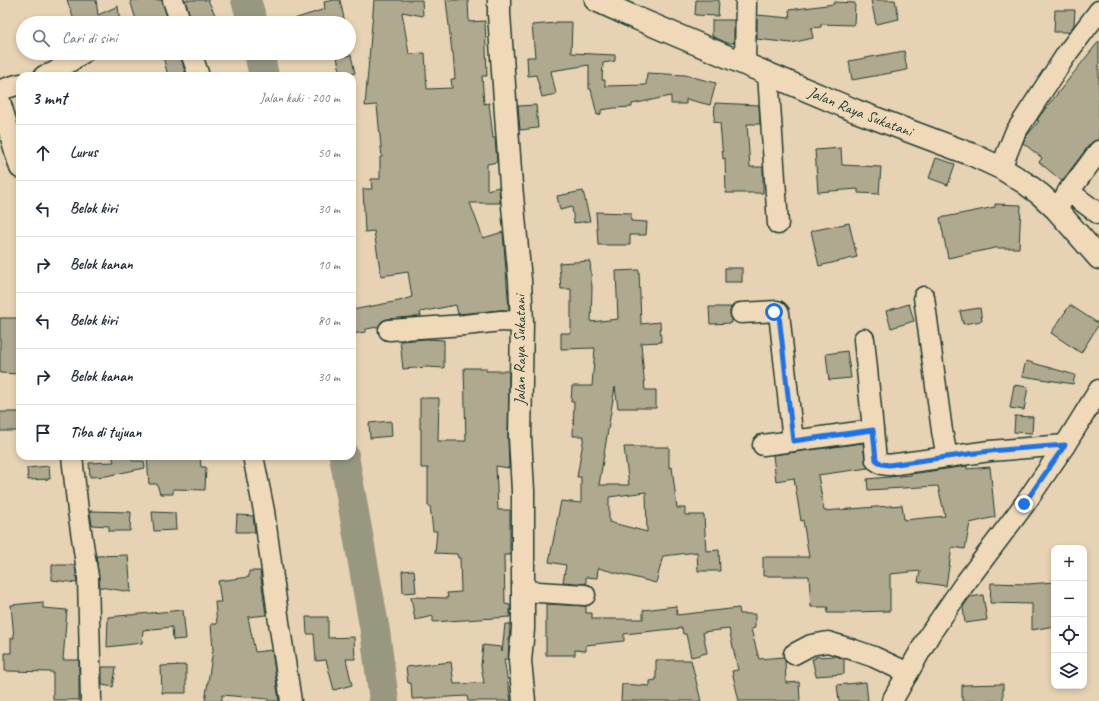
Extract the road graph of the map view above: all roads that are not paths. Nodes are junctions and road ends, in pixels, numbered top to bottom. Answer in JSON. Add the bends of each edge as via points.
{"nodes":[{"id":1,"x":173,"y":0,"type":"edge"},
{"id":2,"x":499,"y":0,"type":"edge"},
{"id":3,"x":596,"y":0,"type":"edge"},
{"id":4,"x":746,"y":0,"type":"edge"},
{"id":5,"x":1099,"y":11,"type":"edge"},
{"id":6,"x":179,"y":16,"type":"edge"},
{"id":7,"x":72,"y":60,"type":"edge"},
{"id":8,"x":193,"y":60,"type":"edge"},
{"id":9,"x":745,"y":64,"type":"junction"},
{"id":10,"x":54,"y":72,"type":"edge"},
{"id":11,"x":198,"y":72,"type":"edge"},
{"id":12,"x":768,"y":74,"type":"junction"},
{"id":13,"x":16,"y":85,"type":"edge"},
{"id":14,"x":0,"y":90,"type":"edge"},
{"id":15,"x":0,"y":101,"type":"edge"},
{"id":16,"x":1099,"y":151,"type":"edge"},
{"id":17,"x":16,"y":155,"type":"edge"},
{"id":18,"x":1001,"y":168,"type":"junction"},
{"id":19,"x":1068,"y":191,"type":"junction"},
{"id":20,"x":1056,"y":208,"type":"junction"},
{"id":21,"x":1099,"y":214,"type":"edge"},
{"id":22,"x":778,"y":224,"type":"dead end"},
{"id":23,"x":1099,"y":258,"type":"edge"},
{"id":24,"x":924,"y":297,"type":"dead end"},
{"id":25,"x":742,"y":313,"type":"dead end"},
{"id":26,"x":522,"y":322,"type":"junction"},
{"id":27,"x":389,"y":330,"type":"dead end"},
{"id":28,"x":864,"y":340,"type":"dead end"},
{"id":29,"x":1099,"y":390,"type":"edge"},
{"id":30,"x":873,"y":430,"type":"junction"},
{"id":31,"x":793,"y":441,"type":"junction"},
{"id":32,"x":763,"y":445,"type":"dead end"},
{"id":33,"x":1065,"y":445,"type":"junction"},
{"id":34,"x":947,"y":457,"type":"junction"},
{"id":35,"x":72,"y":460,"type":"edge"},
{"id":36,"x":254,"y":460,"type":"edge"},
{"id":37,"x":523,"y":591,"type":"junction"},
{"id":38,"x":585,"y":595,"type":"dead end"},
{"id":39,"x":794,"y":654,"type":"dead end"},
{"id":40,"x":908,"y":673,"type":"junction"},
{"id":41,"x":91,"y":701,"type":"edge"},
{"id":42,"x":291,"y":701,"type":"edge"},
{"id":43,"x":524,"y":701,"type":"edge"},
{"id":44,"x":892,"y":701,"type":"edge"}],
"edges":[{"from":1,"to":6,"type":"street"},
{"from":2,"to":26,"type":"main road","name":"Jalan Raya Sukatani"},
{"from":3,"to":9,"type":"main road","name":"Jalan Raya Sukatani","via":[[628,16]]},
{"from":4,"to":9,"type":"street"},
{"from":5,"to":18,"type":"street","via":[[1068,52],[1015,133]]},
{"from":7,"to":10,"type":"street"},
{"from":8,"to":11,"type":"street"},
{"from":9,"to":12,"type":"main road","name":"Jalan Raya Sukatani"},
{"from":12,"to":18,"type":"main road","name":"Jalan Raya Sukatani"},
{"from":12,"to":22,"type":"street"},
{"from":13,"to":14,"type":"street"},
{"from":15,"to":17,"type":"street"},
{"from":16,"to":19,"type":"street"},
{"from":18,"to":20,"type":"main road","name":"Jalan Raya Sukatani"},
{"from":19,"to":20,"type":"street"},
{"from":19,"to":21,"type":"street"},
{"from":20,"to":23,"type":"main road","name":"Jalan Raya Sukatani"},
{"from":24,"to":34,"type":"street"},
{"from":25,"to":31,"type":"street","via":[[779,313]]},
{"from":26,"to":27,"type":"street","via":[[501,321],[465,326]]},
{"from":26,"to":37,"type":"main road","name":"Jalan Raya Sukatani","via":[[520,437]]},
{"from":28,"to":30,"type":"street"},
{"from":29,"to":33,"type":"street"},
{"from":30,"to":31,"type":"street"},
{"from":30,"to":34,"type":"street","via":[[876,460],[882,464]]},
{"from":31,"to":32,"type":"street"},
{"from":33,"to":34,"type":"street"},
{"from":33,"to":40,"type":"street","via":[[963,586],[930,634]]},
{"from":35,"to":41,"type":"street","via":[[88,577]]},
{"from":36,"to":42,"type":"street","via":[[264,511]]},
{"from":37,"to":38,"type":"street"},
{"from":37,"to":43,"type":"main road","name":"Jalan Raya Sukatani","via":[[520,661]]},
{"from":39,"to":40,"type":"street","via":[[811,645],[828,642]]},
{"from":40,"to":44,"type":"street"}]}
